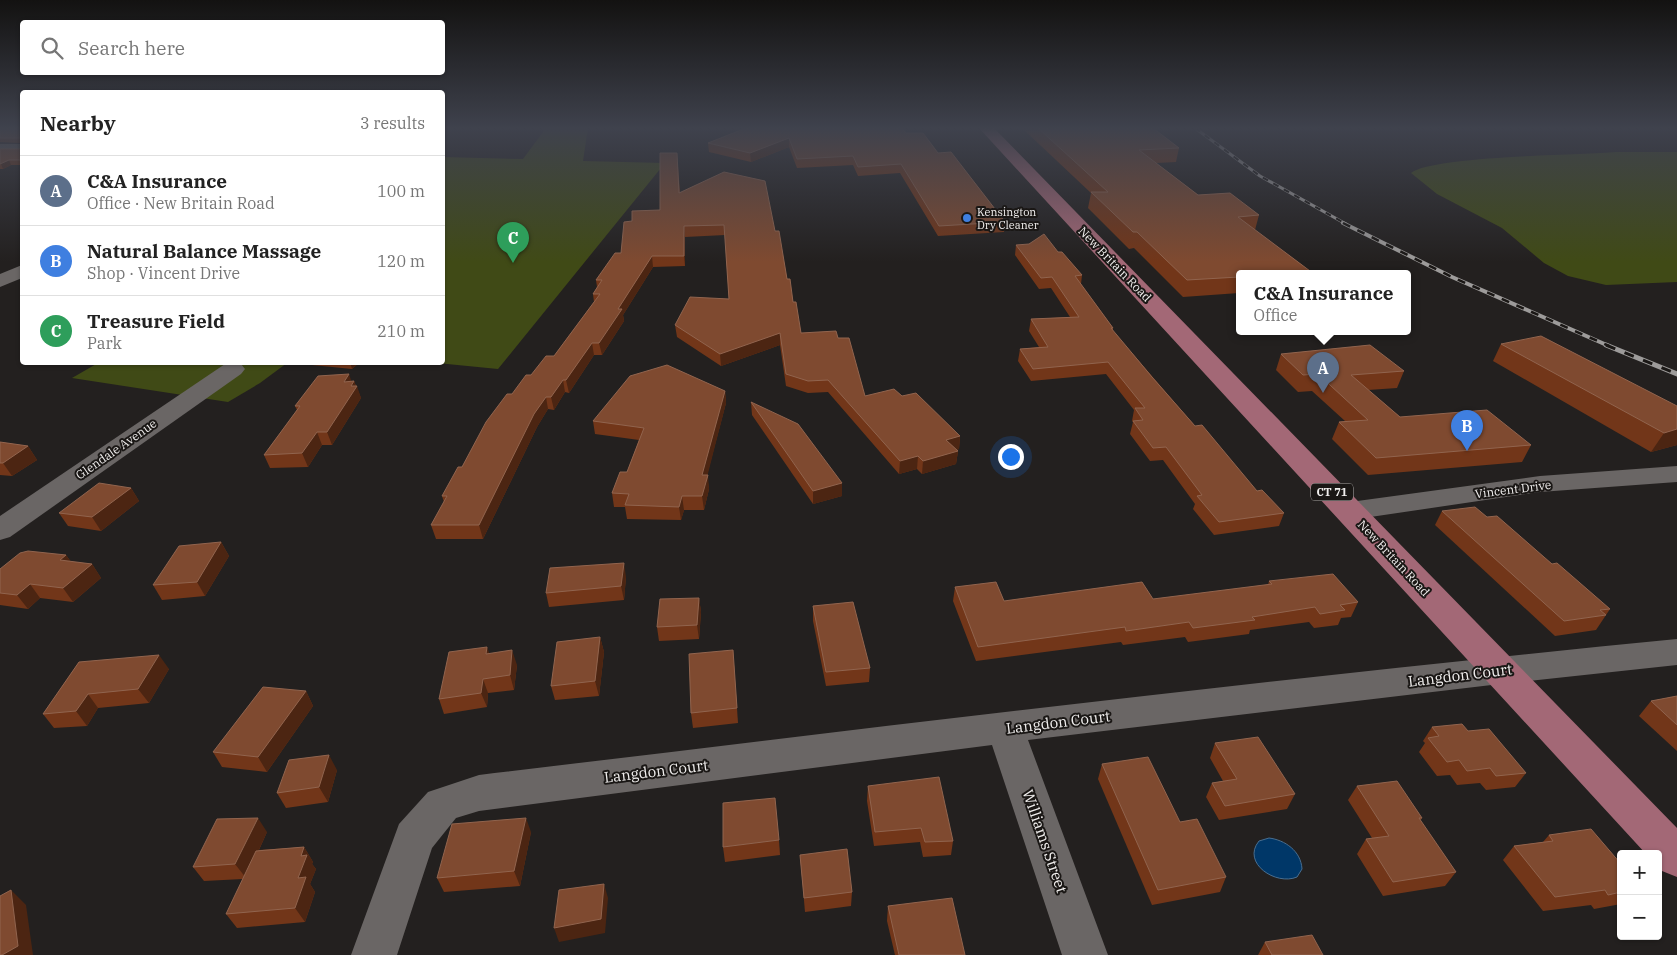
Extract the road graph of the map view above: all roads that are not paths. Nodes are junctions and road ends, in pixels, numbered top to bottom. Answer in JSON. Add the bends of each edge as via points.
{"nodes":[{"id":1,"x":1028,"y":173,"type":"edge"},
{"id":2,"x":20,"y":272,"type":"edge"},
{"id":3,"x":0,"y":281,"type":"edge"},
{"id":4,"x":233,"y":369,"type":"dead end"},
{"id":5,"x":1677,"y":474,"type":"edge"},
{"id":6,"x":1350,"y":511,"type":"junction"},
{"id":7,"x":0,"y":530,"type":"edge"},
{"id":8,"x":1677,"y":652,"type":"edge"},
{"id":9,"x":1500,"y":670,"type":"junction"},
{"id":10,"x":1005,"y":728,"type":"junction"},
{"id":11,"x":1677,"y":857,"type":"edge"},
{"id":12,"x":374,"y":955,"type":"edge"},
{"id":13,"x":1085,"y":955,"type":"edge"}],
"edges":[{"from":1,"to":6,"type":"main road","name":"New Britain Road","number":"CT 71"},
{"from":2,"to":3,"type":"street"},
{"from":4,"to":7,"type":"street","name":"Glendale Avenue"},
{"from":5,"to":6,"type":"street","name":"Vincent Drive","via":[[1532,485]]},
{"from":6,"to":9,"type":"main road","name":"New Britain Road","number":"CT 71"},
{"from":8,"to":9,"type":"street","name":"Langdon Court"},
{"from":9,"to":10,"type":"street","name":"Langdon Court"},
{"from":9,"to":11,"type":"main road","name":"New Britain Road","number":"CT 71"},
{"from":10,"to":12,"type":"street","name":"Langdon Court","via":[[479,793],[442,805],[414,838]]},
{"from":10,"to":13,"type":"street","name":"Williams Street"}]}
